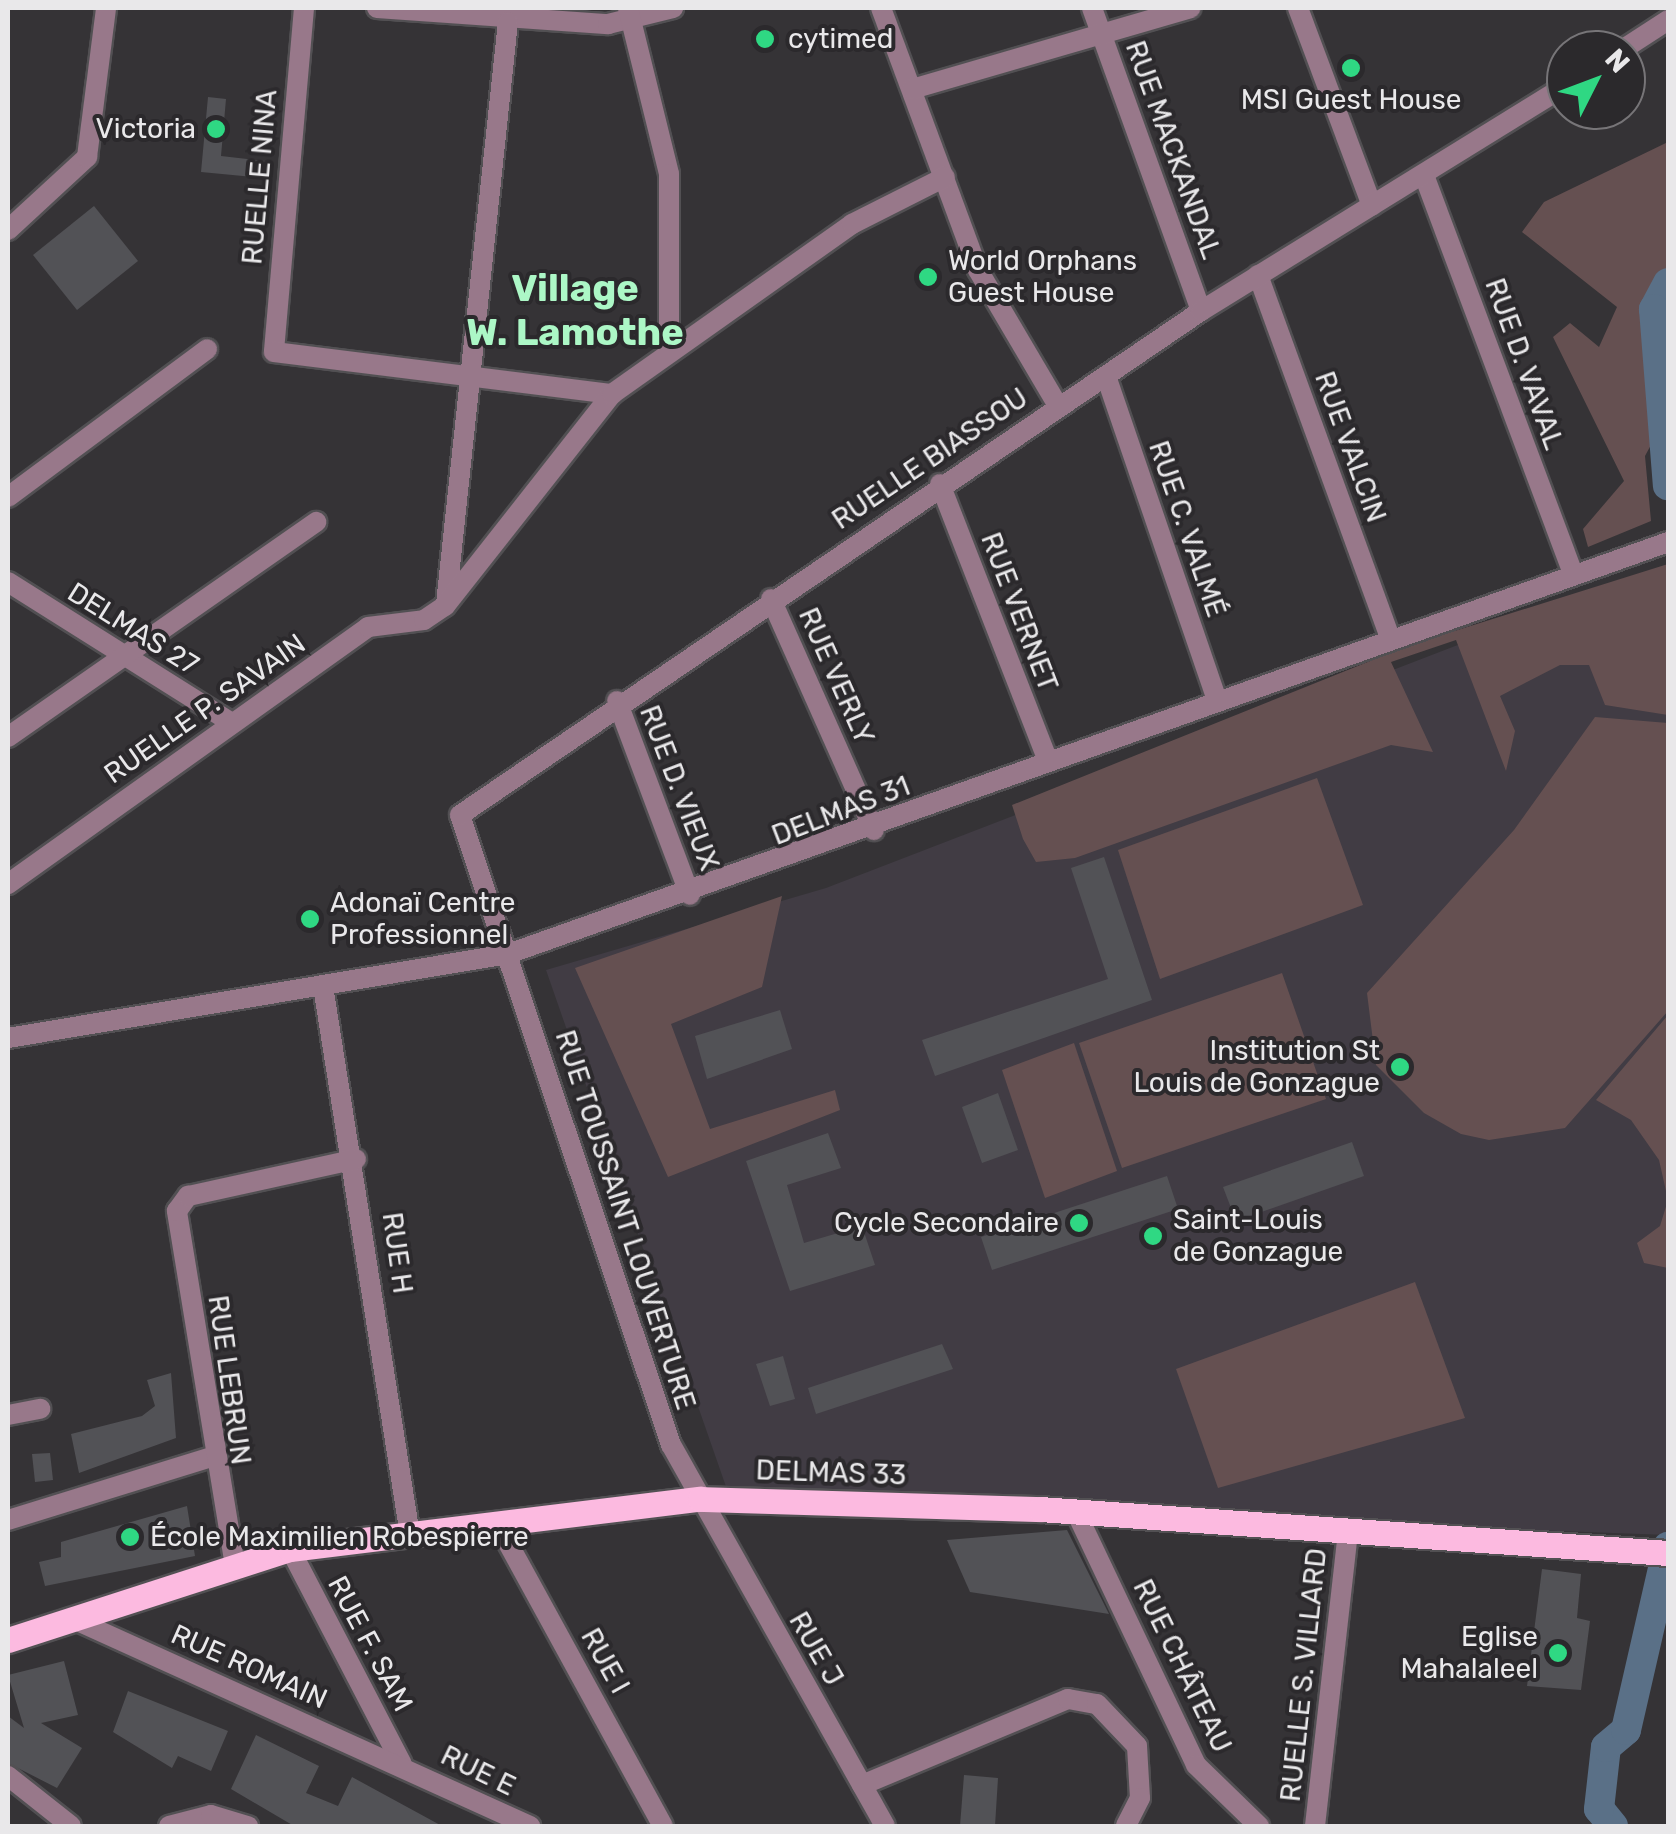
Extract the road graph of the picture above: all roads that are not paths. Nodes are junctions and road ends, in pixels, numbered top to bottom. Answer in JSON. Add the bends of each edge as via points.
{"nodes":[{"id":1,"x":106,"y":8,"type":"edge"},
{"id":2,"x":304,"y":8,"type":"edge"},
{"id":3,"x":377,"y":8,"type":"edge"},
{"id":4,"x":673,"y":8,"type":"edge"},
{"id":5,"x":881,"y":8,"type":"edge"},
{"id":6,"x":1092,"y":8,"type":"edge"},
{"id":7,"x":1190,"y":8,"type":"edge"},
{"id":8,"x":1298,"y":8,"type":"edge"},
{"id":9,"x":629,"y":15,"type":"edge"},
{"id":10,"x":1668,"y":20,"type":"edge"},
{"id":11,"x":508,"y":22,"type":"junction"},
{"id":12,"x":1102,"y":34,"type":"junction"},
{"id":13,"x":1646,"y":34,"type":"edge"},
{"id":14,"x":912,"y":89,"type":"junction"},
{"id":15,"x":1546,"y":99,"type":"edge"},
{"id":16,"x":1424,"y":175,"type":"junction"},
{"id":17,"x":944,"y":177,"type":"junction"},
{"id":18,"x":1372,"y":206,"type":"junction"},
{"id":19,"x":8,"y":230,"type":"edge"},
{"id":20,"x":1258,"y":275,"type":"junction"},
{"id":21,"x":1201,"y":311,"type":"junction"},
{"id":22,"x":208,"y":349,"type":"dead end"},
{"id":23,"x":669,"y":352,"type":"junction"},
{"id":24,"x":1106,"y":376,"type":"junction"},
{"id":25,"x":474,"y":380,"type":"junction"},
{"id":26,"x":612,"y":394,"type":"junction"},
{"id":27,"x":1058,"y":406,"type":"junction"},
{"id":28,"x":940,"y":484,"type":"junction"},
{"id":29,"x":8,"y":497,"type":"edge"},
{"id":30,"x":316,"y":522,"type":"dead end"},
{"id":31,"x":1665,"y":543,"type":"edge"},
{"id":32,"x":1573,"y":573,"type":"junction"},
{"id":33,"x":8,"y":582,"type":"edge"},
{"id":34,"x":771,"y":599,"type":"junction"},
{"id":35,"x":445,"y":606,"type":"junction"},
{"id":36,"x":1390,"y":638,"type":"junction"},
{"id":37,"x":124,"y":656,"type":"junction"},
{"id":38,"x":1216,"y":698,"type":"junction"},
{"id":39,"x":617,"y":701,"type":"junction"},
{"id":40,"x":230,"y":722,"type":"junction"},
{"id":41,"x":8,"y":737,"type":"edge"},
{"id":42,"x":1047,"y":759,"type":"junction"},
{"id":43,"x":874,"y":830,"type":"junction"},
{"id":44,"x":8,"y":884,"type":"edge"},
{"id":45,"x":690,"y":895,"type":"junction"},
{"id":46,"x":508,"y":954,"type":"junction"},
{"id":47,"x":324,"y":986,"type":"junction"},
{"id":48,"x":8,"y":1038,"type":"edge"},
{"id":49,"x":356,"y":1159,"type":"junction"},
{"id":50,"x":40,"y":1410,"type":"dead end"},
{"id":51,"x":8,"y":1415,"type":"edge"},
{"id":52,"x":211,"y":1458,"type":"junction"},
{"id":53,"x":700,"y":1499,"type":"junction"},
{"id":54,"x":1076,"y":1512,"type":"junction"},
{"id":55,"x":8,"y":1520,"type":"edge"},
{"id":56,"x":497,"y":1523,"type":"junction"},
{"id":57,"x":408,"y":1529,"type":"junction"},
{"id":58,"x":1348,"y":1530,"type":"junction"},
{"id":59,"x":290,"y":1549,"type":"junction"},
{"id":60,"x":1668,"y":1553,"type":"edge"},
{"id":61,"x":235,"y":1566,"type":"junction"},
{"id":62,"x":73,"y":1620,"type":"junction"},
{"id":63,"x":8,"y":1640,"type":"edge"},
{"id":64,"x":402,"y":1764,"type":"junction"},
{"id":65,"x":8,"y":1776,"type":"edge"},
{"id":66,"x":862,"y":1785,"type":"junction"},
{"id":67,"x":72,"y":1826,"type":"edge"},
{"id":68,"x":169,"y":1826,"type":"edge"},
{"id":69,"x":248,"y":1826,"type":"edge"},
{"id":70,"x":530,"y":1826,"type":"edge"},
{"id":71,"x":663,"y":1826,"type":"edge"},
{"id":72,"x":885,"y":1826,"type":"edge"},
{"id":73,"x":1126,"y":1826,"type":"edge"},
{"id":74,"x":1260,"y":1826,"type":"edge"},
{"id":75,"x":1315,"y":1826,"type":"edge"}],
"edges":[{"from":1,"to":19,"type":"street","via":[[87,156]]},
{"from":2,"to":25,"type":"street","name":"RUELLE NINA","via":[[274,352]]},
{"from":3,"to":11,"type":"street"},
{"from":4,"to":9,"type":"street"},
{"from":5,"to":14,"type":"street"},
{"from":6,"to":12,"type":"street","name":"RUE MACKANDAL"},
{"from":7,"to":12,"type":"street"},
{"from":8,"to":18,"type":"street"},
{"from":9,"to":11,"type":"street"},
{"from":9,"to":23,"type":"street","via":[[668,174]]},
{"from":10,"to":13,"type":"street"},
{"from":11,"to":25,"type":"street"},
{"from":12,"to":14,"type":"street"},
{"from":12,"to":21,"type":"street","name":"RUE MACKANDAL"},
{"from":14,"to":17,"type":"street"},
{"from":15,"to":16,"type":"street","name":"RUELLE BIASSOU"},
{"from":16,"to":18,"type":"street","name":"RUELLE BIASSOU"},
{"from":16,"to":32,"type":"street","name":"RUE D. VAVAL"},
{"from":17,"to":23,"type":"street","via":[[852,224]]},
{"from":17,"to":27,"type":"street","via":[[978,270]]},
{"from":18,"to":20,"type":"street","name":"RUELLE BIASSOU"},
{"from":20,"to":21,"type":"street","name":"RUELLE BIASSOU"},
{"from":20,"to":36,"type":"street","name":"RUE VALCIN"},
{"from":21,"to":24,"type":"street","name":"RUELLE BIASSOU"},
{"from":22,"to":29,"type":"street"},
{"from":23,"to":26,"type":"street"},
{"from":24,"to":27,"type":"street","name":"RUELLE BIASSOU"},
{"from":24,"to":38,"type":"street","name":"RUE C. VALMÉ"},
{"from":25,"to":26,"type":"street"},
{"from":25,"to":35,"type":"street"},
{"from":26,"to":35,"type":"street"},
{"from":27,"to":28,"type":"street","name":"RUELLE BIASSOU"},
{"from":28,"to":34,"type":"street","name":"RUELLE BIASSOU"},
{"from":28,"to":42,"type":"street","name":"RUE VERNET"},
{"from":30,"to":37,"type":"street"},
{"from":31,"to":32,"type":"street","name":"DELMAS 31"},
{"from":32,"to":36,"type":"street","name":"DELMAS 31"},
{"from":33,"to":37,"type":"street","name":"DELMAS 27"},
{"from":34,"to":39,"type":"street","name":"RUELLE BIASSOU"},
{"from":34,"to":43,"type":"street","name":"RUE VERLY"},
{"from":35,"to":40,"type":"street","name":"RUELLE P. SAVAIN","via":[[424,620],[368,627]]},
{"from":36,"to":38,"type":"street","name":"DELMAS 31"},
{"from":37,"to":40,"type":"street","name":"DELMAS 27"},
{"from":37,"to":41,"type":"street"},
{"from":38,"to":42,"type":"street","name":"DELMAS 31"},
{"from":39,"to":45,"type":"street","name":"RUE D. VIEUX"},
{"from":39,"to":46,"type":"street","name":"RUELLE BIASSOU","via":[[460,815]]},
{"from":40,"to":44,"type":"street","name":"RUELLE P. SAVAIN"},
{"from":42,"to":43,"type":"street","name":"DELMAS 31"},
{"from":43,"to":45,"type":"street","name":"DELMAS 31","via":[[808,862]]},
{"from":45,"to":46,"type":"street","name":"DELMAS 31"},
{"from":46,"to":47,"type":"street","name":"DELMAS 31"},
{"from":46,"to":53,"type":"street","name":"RUE TOUSSAINT LOUVERTURE","via":[[670,1445]]},
{"from":47,"to":48,"type":"street","name":"DELMAS 31"},
{"from":47,"to":49,"type":"street","name":"RUE H"},
{"from":49,"to":52,"type":"street","name":"RUE LEBRUN","via":[[181,1202]]},
{"from":49,"to":57,"type":"street","name":"RUE H"},
{"from":50,"to":51,"type":"street"},
{"from":52,"to":55,"type":"street"},
{"from":52,"to":61,"type":"street","name":"RUE LEBRUN"},
{"from":53,"to":54,"type":"main road","name":"DELMAS 33"},
{"from":53,"to":56,"type":"main road","name":"DELMAS 33"},
{"from":53,"to":66,"type":"street","name":"RUE J"},
{"from":54,"to":58,"type":"main road","name":"DELMAS 33"},
{"from":54,"to":74,"type":"street","name":"RUE CHÂTEAU","via":[[1196,1765]]},
{"from":56,"to":57,"type":"main road","name":"DELMAS 33"},
{"from":56,"to":71,"type":"street","name":"RUE I"},
{"from":57,"to":59,"type":"main road","name":"DELMAS 33"},
{"from":58,"to":60,"type":"main road","name":"DELMAS 33"},
{"from":58,"to":75,"type":"street","name":"RUELLE S. VILLARD"},
{"from":59,"to":61,"type":"main road","name":"DELMAS 33"},
{"from":59,"to":64,"type":"street","name":"RUE F. SAM"},
{"from":61,"to":62,"type":"main road","name":"DELMAS 33"},
{"from":62,"to":63,"type":"main road","name":"DELMAS 33"},
{"from":62,"to":64,"type":"street","name":"RUE ROMAIN"},
{"from":64,"to":70,"type":"street","name":"RUE E"},
{"from":65,"to":67,"type":"street"},
{"from":66,"to":72,"type":"street","name":"RUE J"},
{"from":66,"to":73,"type":"street","via":[[1068,1699],[1097,1704],[1137,1746],[1143,1775]]},
{"from":68,"to":69,"type":"street","via":[[211,1815]]}]}
